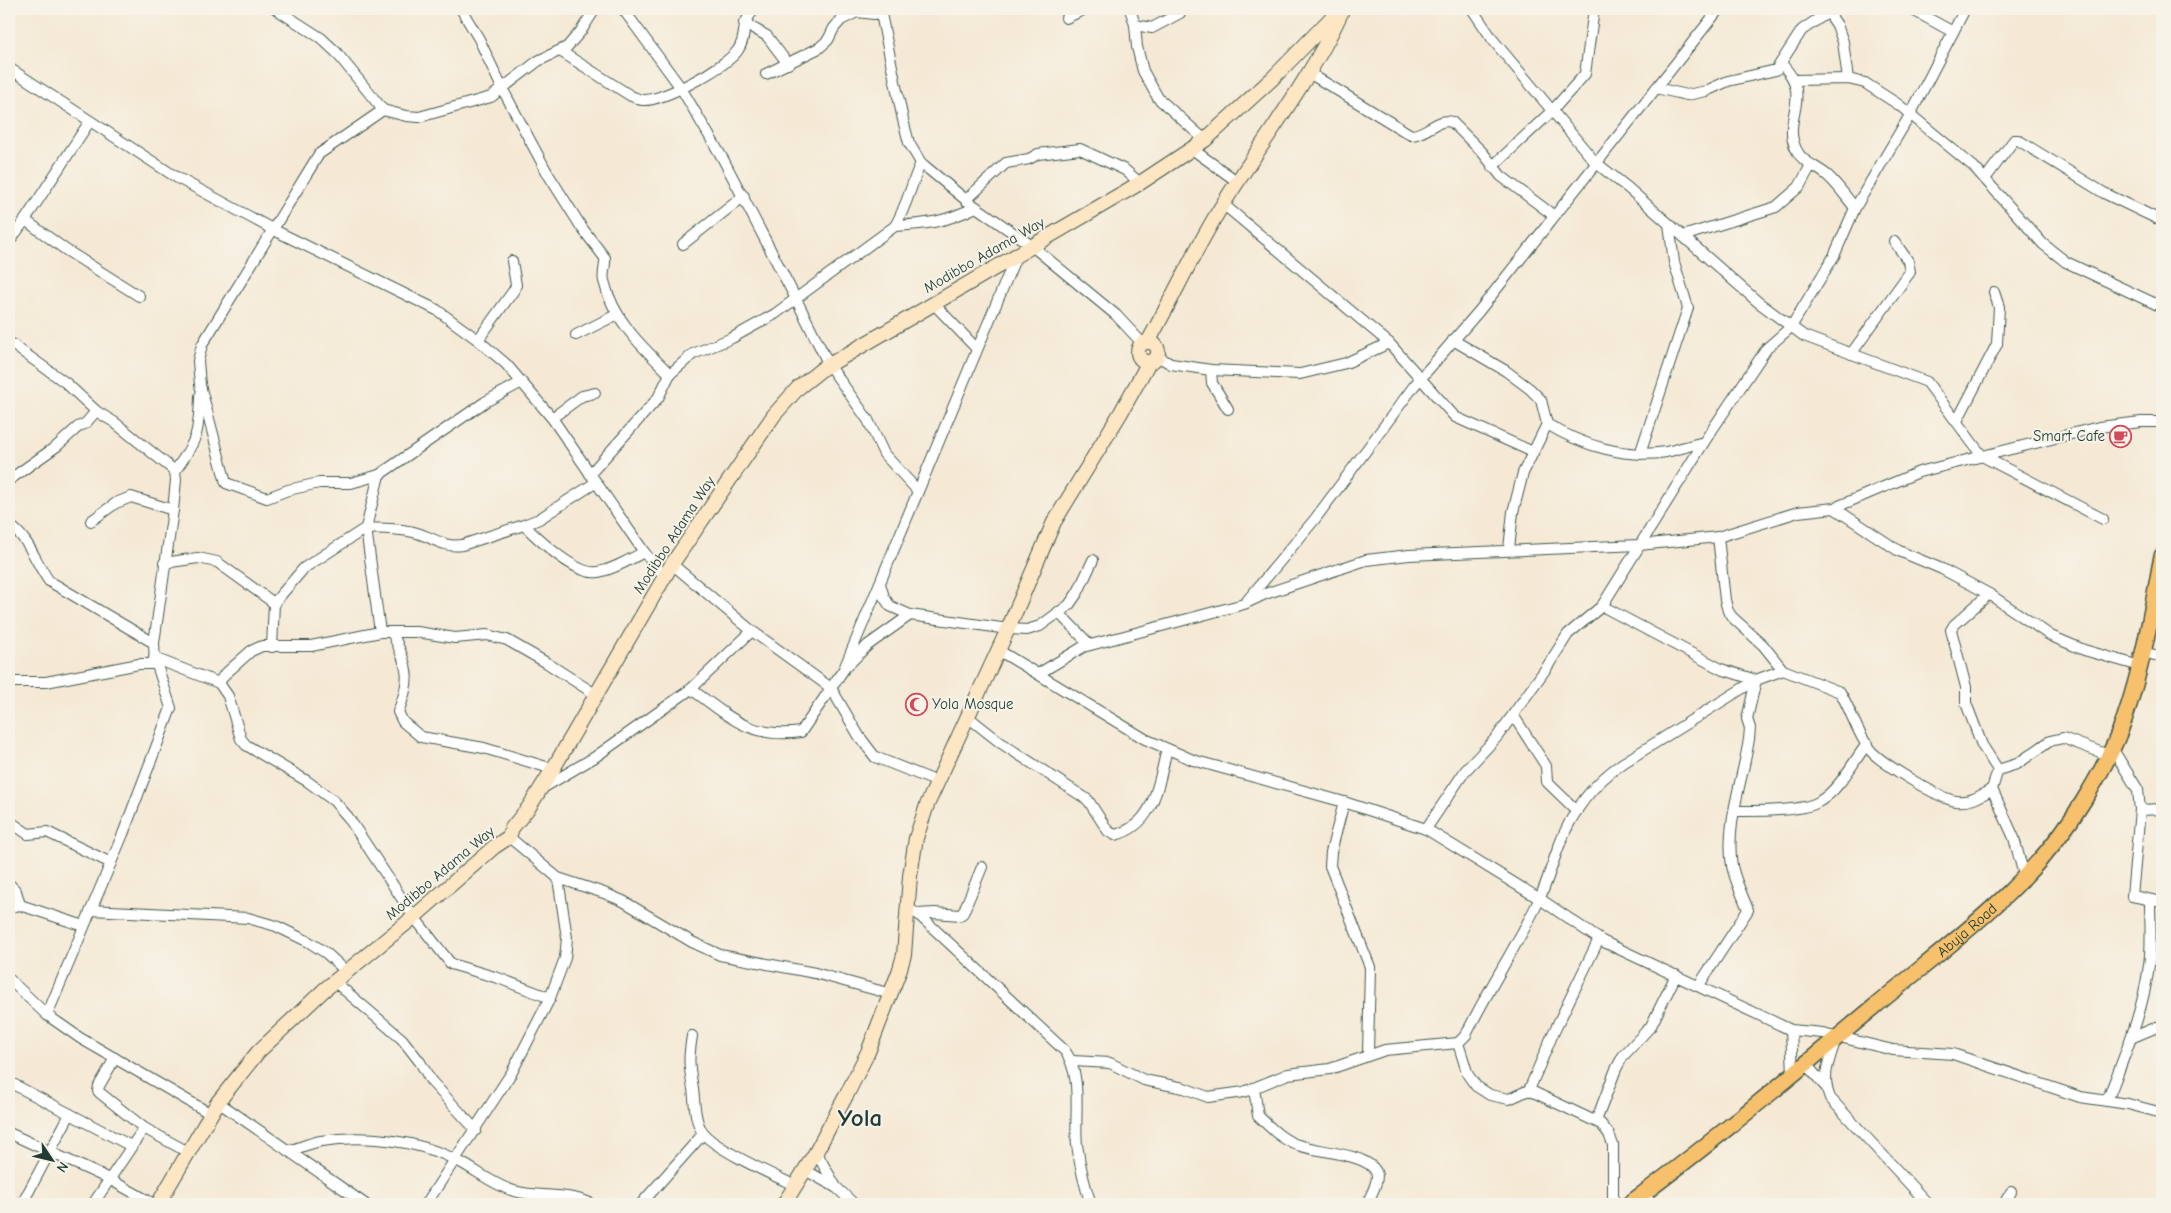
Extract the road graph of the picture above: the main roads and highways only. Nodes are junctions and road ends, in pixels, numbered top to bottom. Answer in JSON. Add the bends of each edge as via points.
{"nodes":[{"id":1,"x":1342,"y":9,"type":"edge"},
{"id":2,"x":2162,"y":556,"type":"edge"},
{"id":3,"x":2161,"y":572,"type":"edge"},
{"id":4,"x":1648,"y":1200,"type":"edge"},
{"id":5,"x":158,"y":1204,"type":"edge"},
{"id":6,"x":784,"y":1204,"type":"edge"},
{"id":7,"x":1629,"y":1204,"type":"edge"}],
"edges":[{"from":1,"to":5,"type":"main road","name":"Modibbo Adama Way","via":[[1206,140],[1140,183],[826,364],[798,388],[774,415],[672,564],[553,769],[509,837],[289,1020],[258,1052],[215,1108]]},
{"from":1,"to":6,"type":"main road","via":[[1309,74],[1223,204],[1164,313],[1136,384],[1054,522],[927,805],[916,838],[913,911],[904,955],[891,994],[868,1052],[816,1152]]},
{"from":2,"to":3,"type":"main road","name":"Abuja Road"},
{"from":3,"to":4,"type":"main road","name":"Abuja Road","via":[[2125,719],[2084,799],[2024,879]]},
{"from":4,"to":7,"type":"main road","name":"Abuja Road"}]}
